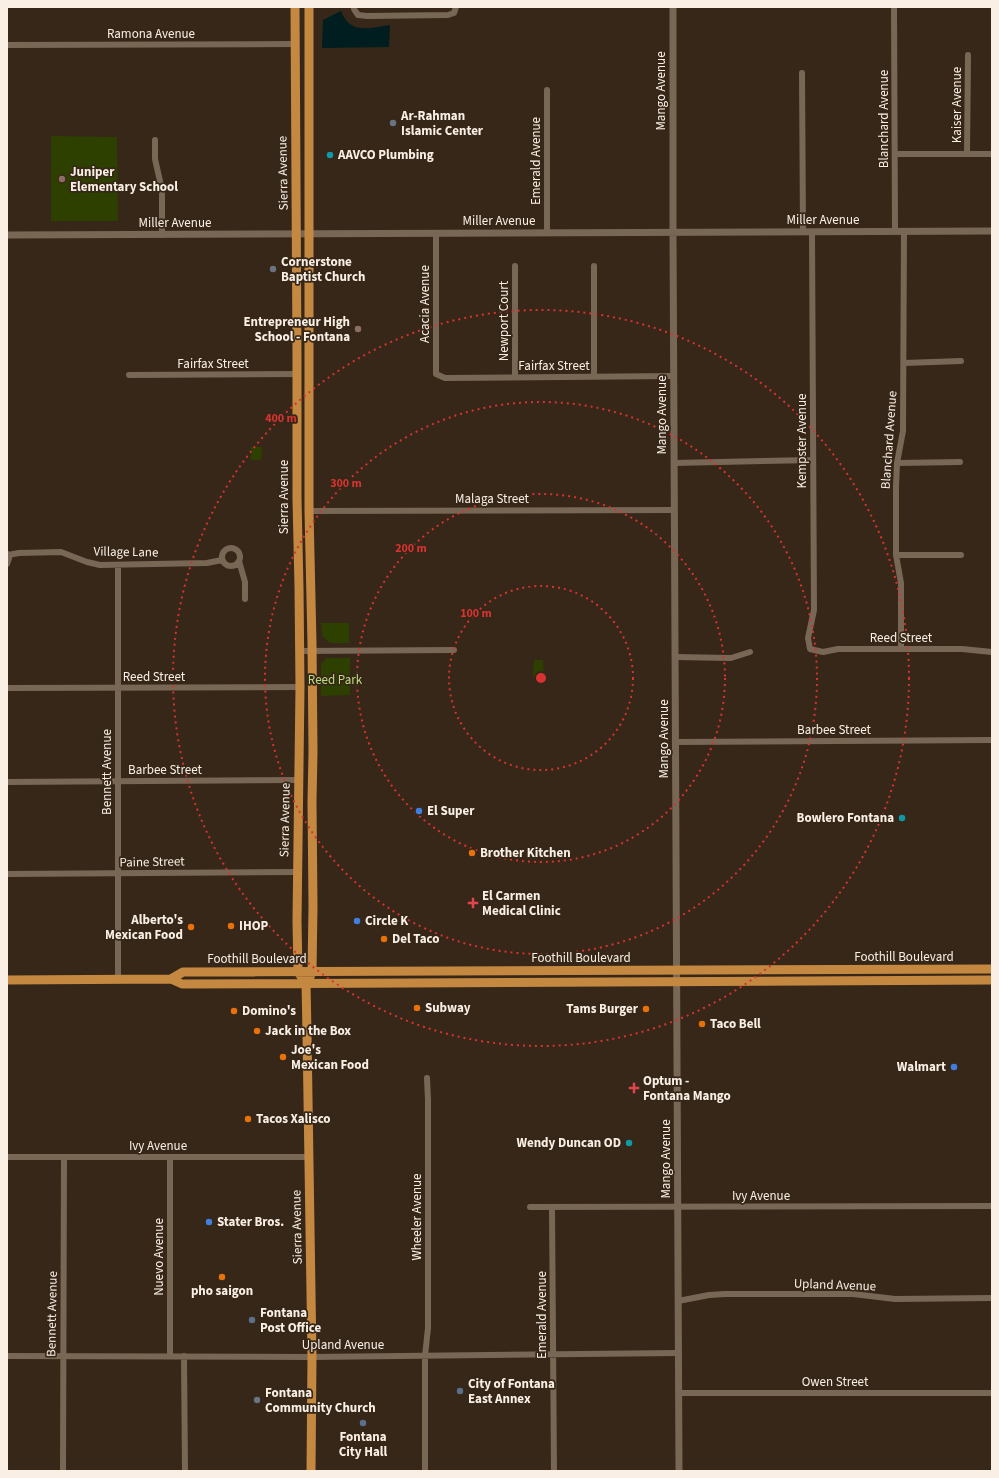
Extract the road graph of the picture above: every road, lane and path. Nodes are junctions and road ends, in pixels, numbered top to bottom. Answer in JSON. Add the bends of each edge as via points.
{"nodes":[{"id":1,"x":295,"y":7,"type":"edge"},
{"id":2,"x":310,"y":7,"type":"edge"},
{"id":3,"x":354,"y":7,"type":"edge"},
{"id":4,"x":673,"y":7,"type":"edge"},
{"id":5,"x":894,"y":7,"type":"edge"},
{"id":6,"x":455,"y":10,"type":"edge"},
{"id":7,"x":296,"y":44,"type":"junction"},
{"id":8,"x":7,"y":45,"type":"edge"},
{"id":9,"x":968,"y":56,"type":"dead end"},
{"id":10,"x":802,"y":73,"type":"dead end"},
{"id":11,"x":547,"y":90,"type":"dead end"},
{"id":12,"x":155,"y":140,"type":"dead end"},
{"id":13,"x":895,"y":154,"type":"junction"},
{"id":14,"x":967,"y":154,"type":"junction"},
{"id":15,"x":992,"y":154,"type":"edge"},
{"id":16,"x":895,"y":231,"type":"junction"},
{"id":17,"x":904,"y":231,"type":"junction"},
{"id":18,"x":992,"y":231,"type":"edge"},
{"id":19,"x":673,"y":232,"type":"junction"},
{"id":20,"x":803,"y":232,"type":"junction"},
{"id":21,"x":812,"y":232,"type":"junction"},
{"id":22,"x":297,"y":233,"type":"junction"},
{"id":23,"x":310,"y":233,"type":"junction"},
{"id":24,"x":436,"y":233,"type":"junction"},
{"id":25,"x":547,"y":233,"type":"junction"},
{"id":26,"x":7,"y":235,"type":"edge"},
{"id":27,"x":162,"y":235,"type":"junction"},
{"id":28,"x":515,"y":266,"type":"dead end"},
{"id":29,"x":594,"y":266,"type":"dead end"},
{"id":30,"x":961,"y":361,"type":"dead end"},
{"id":31,"x":904,"y":363,"type":"junction"},
{"id":32,"x":297,"y":374,"type":"junction"},
{"id":33,"x":436,"y":374,"type":"joint"},
{"id":34,"x":129,"y":375,"type":"dead end"},
{"id":35,"x":594,"y":376,"type":"junction"},
{"id":36,"x":674,"y":376,"type":"junction"},
{"id":37,"x":515,"y":377,"type":"junction"},
{"id":38,"x":813,"y":460,"type":"junction"},
{"id":39,"x":960,"y":462,"type":"dead end"},
{"id":40,"x":674,"y":463,"type":"junction"},
{"id":41,"x":897,"y":463,"type":"junction"},
{"id":42,"x":674,"y":510,"type":"junction"},
{"id":43,"x":309,"y":511,"type":"junction"},
{"id":44,"x":7,"y":554,"type":"edge"},
{"id":45,"x":896,"y":555,"type":"junction"},
{"id":46,"x":961,"y":555,"type":"dead end"},
{"id":47,"x":222,"y":560,"type":"junction"},
{"id":48,"x":239,"y":561,"type":"junction"},
{"id":49,"x":7,"y":564,"type":"edge"},
{"id":50,"x":118,"y":565,"type":"junction"},
{"id":51,"x":245,"y":599,"type":"dead end"},
{"id":52,"x":810,"y":649,"type":"joint"},
{"id":53,"x":901,"y":649,"type":"junction"},
{"id":54,"x":454,"y":650,"type":"dead end"},
{"id":55,"x":300,"y":651,"type":"junction"},
{"id":56,"x":312,"y":651,"type":"junction"},
{"id":57,"x":750,"y":652,"type":"dead end"},
{"id":58,"x":992,"y":652,"type":"edge"},
{"id":59,"x":675,"y":657,"type":"junction"},
{"id":60,"x":300,"y":687,"type":"junction"},
{"id":61,"x":7,"y":688,"type":"edge"},
{"id":62,"x":118,"y":688,"type":"junction"},
{"id":63,"x":992,"y":740,"type":"edge"},
{"id":64,"x":676,"y":742,"type":"junction"},
{"id":65,"x":299,"y":780,"type":"junction"},
{"id":66,"x":7,"y":782,"type":"edge"},
{"id":67,"x":118,"y":782,"type":"junction"},
{"id":68,"x":297,"y":872,"type":"junction"},
{"id":69,"x":118,"y":873,"type":"junction"},
{"id":70,"x":7,"y":874,"type":"edge"},
{"id":71,"x":992,"y":969,"type":"edge"},
{"id":72,"x":842,"y":970,"type":"junction"},
{"id":73,"x":677,"y":971,"type":"junction"},
{"id":74,"x":298,"y":972,"type":"junction"},
{"id":75,"x":312,"y":972,"type":"junction"},
{"id":76,"x":118,"y":979,"type":"junction"},
{"id":77,"x":171,"y":979,"type":"junction"},
{"id":78,"x":7,"y":980,"type":"edge"},
{"id":79,"x":842,"y":980,"type":"junction"},
{"id":80,"x":992,"y":980,"type":"edge"},
{"id":81,"x":677,"y":981,"type":"junction"},
{"id":82,"x":306,"y":983,"type":"junction"},
{"id":83,"x":427,"y":1078,"type":"dead end"},
{"id":84,"x":170,"y":1157,"type":"junction"},
{"id":85,"x":309,"y":1157,"type":"junction"},
{"id":86,"x":7,"y":1158,"type":"edge"},
{"id":87,"x":64,"y":1158,"type":"junction"},
{"id":88,"x":992,"y":1206,"type":"edge"},
{"id":89,"x":530,"y":1207,"type":"dead end"},
{"id":90,"x":678,"y":1207,"type":"junction"},
{"id":91,"x":552,"y":1208,"type":"junction"},
{"id":92,"x":992,"y":1298,"type":"edge"},
{"id":93,"x":678,"y":1301,"type":"junction"},
{"id":94,"x":678,"y":1353,"type":"junction"},
{"id":95,"x":553,"y":1355,"type":"junction"},
{"id":96,"x":7,"y":1356,"type":"edge"},
{"id":97,"x":63,"y":1356,"type":"junction"},
{"id":98,"x":170,"y":1356,"type":"junction"},
{"id":99,"x":184,"y":1356,"type":"junction"},
{"id":100,"x":425,"y":1356,"type":"junction"},
{"id":101,"x":312,"y":1357,"type":"junction"},
{"id":102,"x":679,"y":1393,"type":"junction"},
{"id":103,"x":992,"y":1393,"type":"edge"},
{"id":104,"x":63,"y":1471,"type":"edge"},
{"id":105,"x":185,"y":1471,"type":"edge"},
{"id":106,"x":311,"y":1471,"type":"edge"},
{"id":107,"x":425,"y":1471,"type":"edge"},
{"id":108,"x":554,"y":1471,"type":"edge"},
{"id":109,"x":679,"y":1471,"type":"edge"}],
"edges":[{"from":1,"to":7,"type":"main road","name":"Sierra Avenue"},
{"from":2,"to":23,"type":"main road","name":"Sierra Avenue"},
{"from":3,"to":6,"type":"street","via":[[358,16],[448,15]]},
{"from":4,"to":19,"type":"street","name":"Mango Avenue"},
{"from":5,"to":13,"type":"street","name":"Blanchard Avenue"},
{"from":7,"to":8,"type":"street","name":"Ramona Avenue"},
{"from":7,"to":22,"type":"main road","name":"Sierra Avenue"},
{"from":9,"to":14,"type":"street","name":"Kaiser Avenue"},
{"from":10,"to":20,"type":"street"},
{"from":11,"to":25,"type":"street","name":"Emerald Avenue"},
{"from":12,"to":27,"type":"street","via":[[154,160],[162,190]]},
{"from":13,"to":14,"type":"street"},
{"from":13,"to":16,"type":"street","name":"Blanchard Avenue"},
{"from":14,"to":15,"type":"street"},
{"from":16,"to":17,"type":"street","name":"Miller Avenue"},
{"from":16,"to":21,"type":"street","name":"Miller Avenue"},
{"from":17,"to":18,"type":"street","name":"Miller Avenue"},
{"from":17,"to":31,"type":"street","name":"Blanchard Avenue"},
{"from":19,"to":20,"type":"street","name":"Miller Avenue"},
{"from":19,"to":25,"type":"street","name":"Miller Avenue"},
{"from":19,"to":36,"type":"street","name":"Mango Avenue"},
{"from":20,"to":21,"type":"street","name":"Miller Avenue"},
{"from":21,"to":38,"type":"street","name":"Kempster Avenue"},
{"from":22,"to":23,"type":"street","name":"Miller Avenue"},
{"from":22,"to":27,"type":"street","name":"Miller Avenue"},
{"from":22,"to":32,"type":"main road","name":"Sierra Avenue"},
{"from":23,"to":24,"type":"street","name":"Miller Avenue"},
{"from":23,"to":43,"type":"main road","name":"Sierra Avenue"},
{"from":24,"to":25,"type":"street","name":"Miller Avenue"},
{"from":24,"to":33,"type":"street","name":"Acacia Avenue"},
{"from":26,"to":27,"type":"street","name":"Miller Avenue"},
{"from":28,"to":37,"type":"street","name":"Newport Court"},
{"from":29,"to":35,"type":"street"},
{"from":30,"to":31,"type":"street"},
{"from":31,"to":41,"type":"street","name":"Blanchard Avenue","via":[[903,431]]},
{"from":32,"to":34,"type":"street","name":"Fairfax Street"},
{"from":32,"to":55,"type":"main road","name":"Sierra Avenue"},
{"from":33,"to":37,"type":"street","name":"Fairfax Street","via":[[445,378]]},
{"from":35,"to":36,"type":"street","name":"Fairfax Street"},
{"from":35,"to":37,"type":"street","name":"Fairfax Street"},
{"from":36,"to":40,"type":"street","name":"Mango Avenue"},
{"from":38,"to":40,"type":"street"},
{"from":38,"to":52,"type":"street","name":"Kempster Avenue","via":[[814,610],[808,638]]},
{"from":39,"to":41,"type":"street"},
{"from":40,"to":42,"type":"street","name":"Mango Avenue"},
{"from":41,"to":45,"type":"street","name":"Blanchard Avenue"},
{"from":42,"to":43,"type":"street","name":"Malaga Street"},
{"from":42,"to":59,"type":"street","name":"Mango Avenue"},
{"from":43,"to":56,"type":"main road","name":"Sierra Avenue"},
{"from":44,"to":49,"type":"street"},
{"from":44,"to":50,"type":"street","name":"Village Lane","via":[[61,552],[100,565]]},
{"from":45,"to":46,"type":"street"},
{"from":45,"to":53,"type":"street","name":"Blanchard Avenue","via":[[901,590]]},
{"from":47,"to":48,"type":"street","via":[[230,566],[236,565]]},
{"from":47,"to":48,"type":"street","via":[[224,551],[232,548],[239,553]]},
{"from":47,"to":50,"type":"street","name":"Village Lane","via":[[207,563]]},
{"from":48,"to":51,"type":"street","via":[[245,582]]},
{"from":50,"to":62,"type":"street","name":"Bennett Avenue"},
{"from":52,"to":53,"type":"street","name":"Reed Street","via":[[823,652],[838,649]]},
{"from":53,"to":58,"type":"street","name":"Reed Street","via":[[962,649]]},
{"from":54,"to":56,"type":"street"},
{"from":55,"to":56,"type":"street"},
{"from":55,"to":60,"type":"main road","name":"Sierra Avenue"},
{"from":56,"to":75,"type":"main road","name":"Sierra Avenue"},
{"from":57,"to":59,"type":"street","via":[[731,658]]},
{"from":59,"to":64,"type":"street","name":"Mango Avenue"},
{"from":60,"to":62,"type":"street","name":"Reed Street"},
{"from":60,"to":65,"type":"main road","name":"Sierra Avenue"},
{"from":61,"to":62,"type":"street","name":"Reed Street"},
{"from":62,"to":67,"type":"street","name":"Bennett Avenue"},
{"from":63,"to":64,"type":"street","name":"Barbee Street"},
{"from":64,"to":73,"type":"street","name":"Mango Avenue"},
{"from":65,"to":67,"type":"street","name":"Barbee Street"},
{"from":65,"to":68,"type":"main road","name":"Sierra Avenue"},
{"from":66,"to":67,"type":"street","name":"Barbee Street"},
{"from":67,"to":69,"type":"street","name":"Bennett Avenue"},
{"from":68,"to":69,"type":"street","name":"Paine Street"},
{"from":68,"to":74,"type":"main road","name":"Sierra Avenue"},
{"from":69,"to":70,"type":"street","name":"Paine Street"},
{"from":69,"to":76,"type":"street","name":"Bennett Avenue"},
{"from":71,"to":72,"type":"main road","name":"Foothill Boulevard"},
{"from":72,"to":73,"type":"main road","name":"Foothill Boulevard"},
{"from":72,"to":79,"type":"main road"},
{"from":73,"to":75,"type":"main road","name":"Foothill Boulevard"},
{"from":73,"to":81,"type":"street","name":"Mango Avenue"},
{"from":74,"to":75,"type":"main road","name":"Foothill Boulevard"},
{"from":74,"to":77,"type":"main road","name":"Foothill Boulevard","via":[[183,972]]},
{"from":74,"to":82,"type":"main road"},
{"from":75,"to":82,"type":"main road","name":"Sierra Avenue"},
{"from":76,"to":77,"type":"main road","name":"Foothill Boulevard"},
{"from":76,"to":78,"type":"main road","name":"Foothill Boulevard"},
{"from":77,"to":82,"type":"main road","name":"Foothill Boulevard","via":[[182,984]]},
{"from":79,"to":80,"type":"main road","name":"Foothill Boulevard"},
{"from":79,"to":81,"type":"main road","name":"Foothill Boulevard"},
{"from":81,"to":82,"type":"main road","name":"Foothill Boulevard"},
{"from":81,"to":90,"type":"street","name":"Mango Avenue"},
{"from":82,"to":85,"type":"main road","name":"Sierra Avenue"},
{"from":83,"to":100,"type":"street","name":"Wheeler Avenue","via":[[428,1328]]},
{"from":84,"to":85,"type":"street","name":"Ivy Avenue"},
{"from":84,"to":87,"type":"street","name":"Ivy Avenue"},
{"from":84,"to":98,"type":"street","name":"Nuevo Avenue"},
{"from":85,"to":101,"type":"main road","name":"Sierra Avenue"},
{"from":86,"to":87,"type":"street","name":"Ivy Avenue"},
{"from":87,"to":97,"type":"street","name":"Bennett Avenue"},
{"from":88,"to":90,"type":"street","name":"Ivy Avenue"},
{"from":89,"to":91,"type":"street","name":"Ivy Avenue"},
{"from":90,"to":91,"type":"street","name":"Ivy Avenue"},
{"from":90,"to":93,"type":"street","name":"Mango Avenue"},
{"from":91,"to":95,"type":"street","name":"Emerald Avenue"},
{"from":92,"to":93,"type":"street","name":"Upland Avenue","via":[[895,1299],[853,1294],[725,1294]]},
{"from":93,"to":94,"type":"street","name":"Mango Avenue"},
{"from":94,"to":95,"type":"street","name":"Upland Avenue"},
{"from":94,"to":102,"type":"street","name":"Mango Avenue"},
{"from":95,"to":100,"type":"street","name":"Upland Avenue"},
{"from":95,"to":108,"type":"street","name":"Emerald Avenue"},
{"from":96,"to":97,"type":"street","name":"Upland Avenue"},
{"from":97,"to":98,"type":"street","name":"Upland Avenue"},
{"from":97,"to":104,"type":"street","name":"Bennett Avenue"},
{"from":98,"to":99,"type":"street","name":"Upland Avenue"},
{"from":99,"to":101,"type":"street","name":"Upland Avenue"},
{"from":99,"to":105,"type":"street"},
{"from":100,"to":101,"type":"street","name":"Upland Avenue"},
{"from":100,"to":107,"type":"street","name":"Wheeler Avenue"},
{"from":101,"to":106,"type":"main road","name":"Sierra Avenue"},
{"from":102,"to":103,"type":"street","name":"Owen Street"},
{"from":102,"to":109,"type":"street","name":"Mango Avenue"}]}
